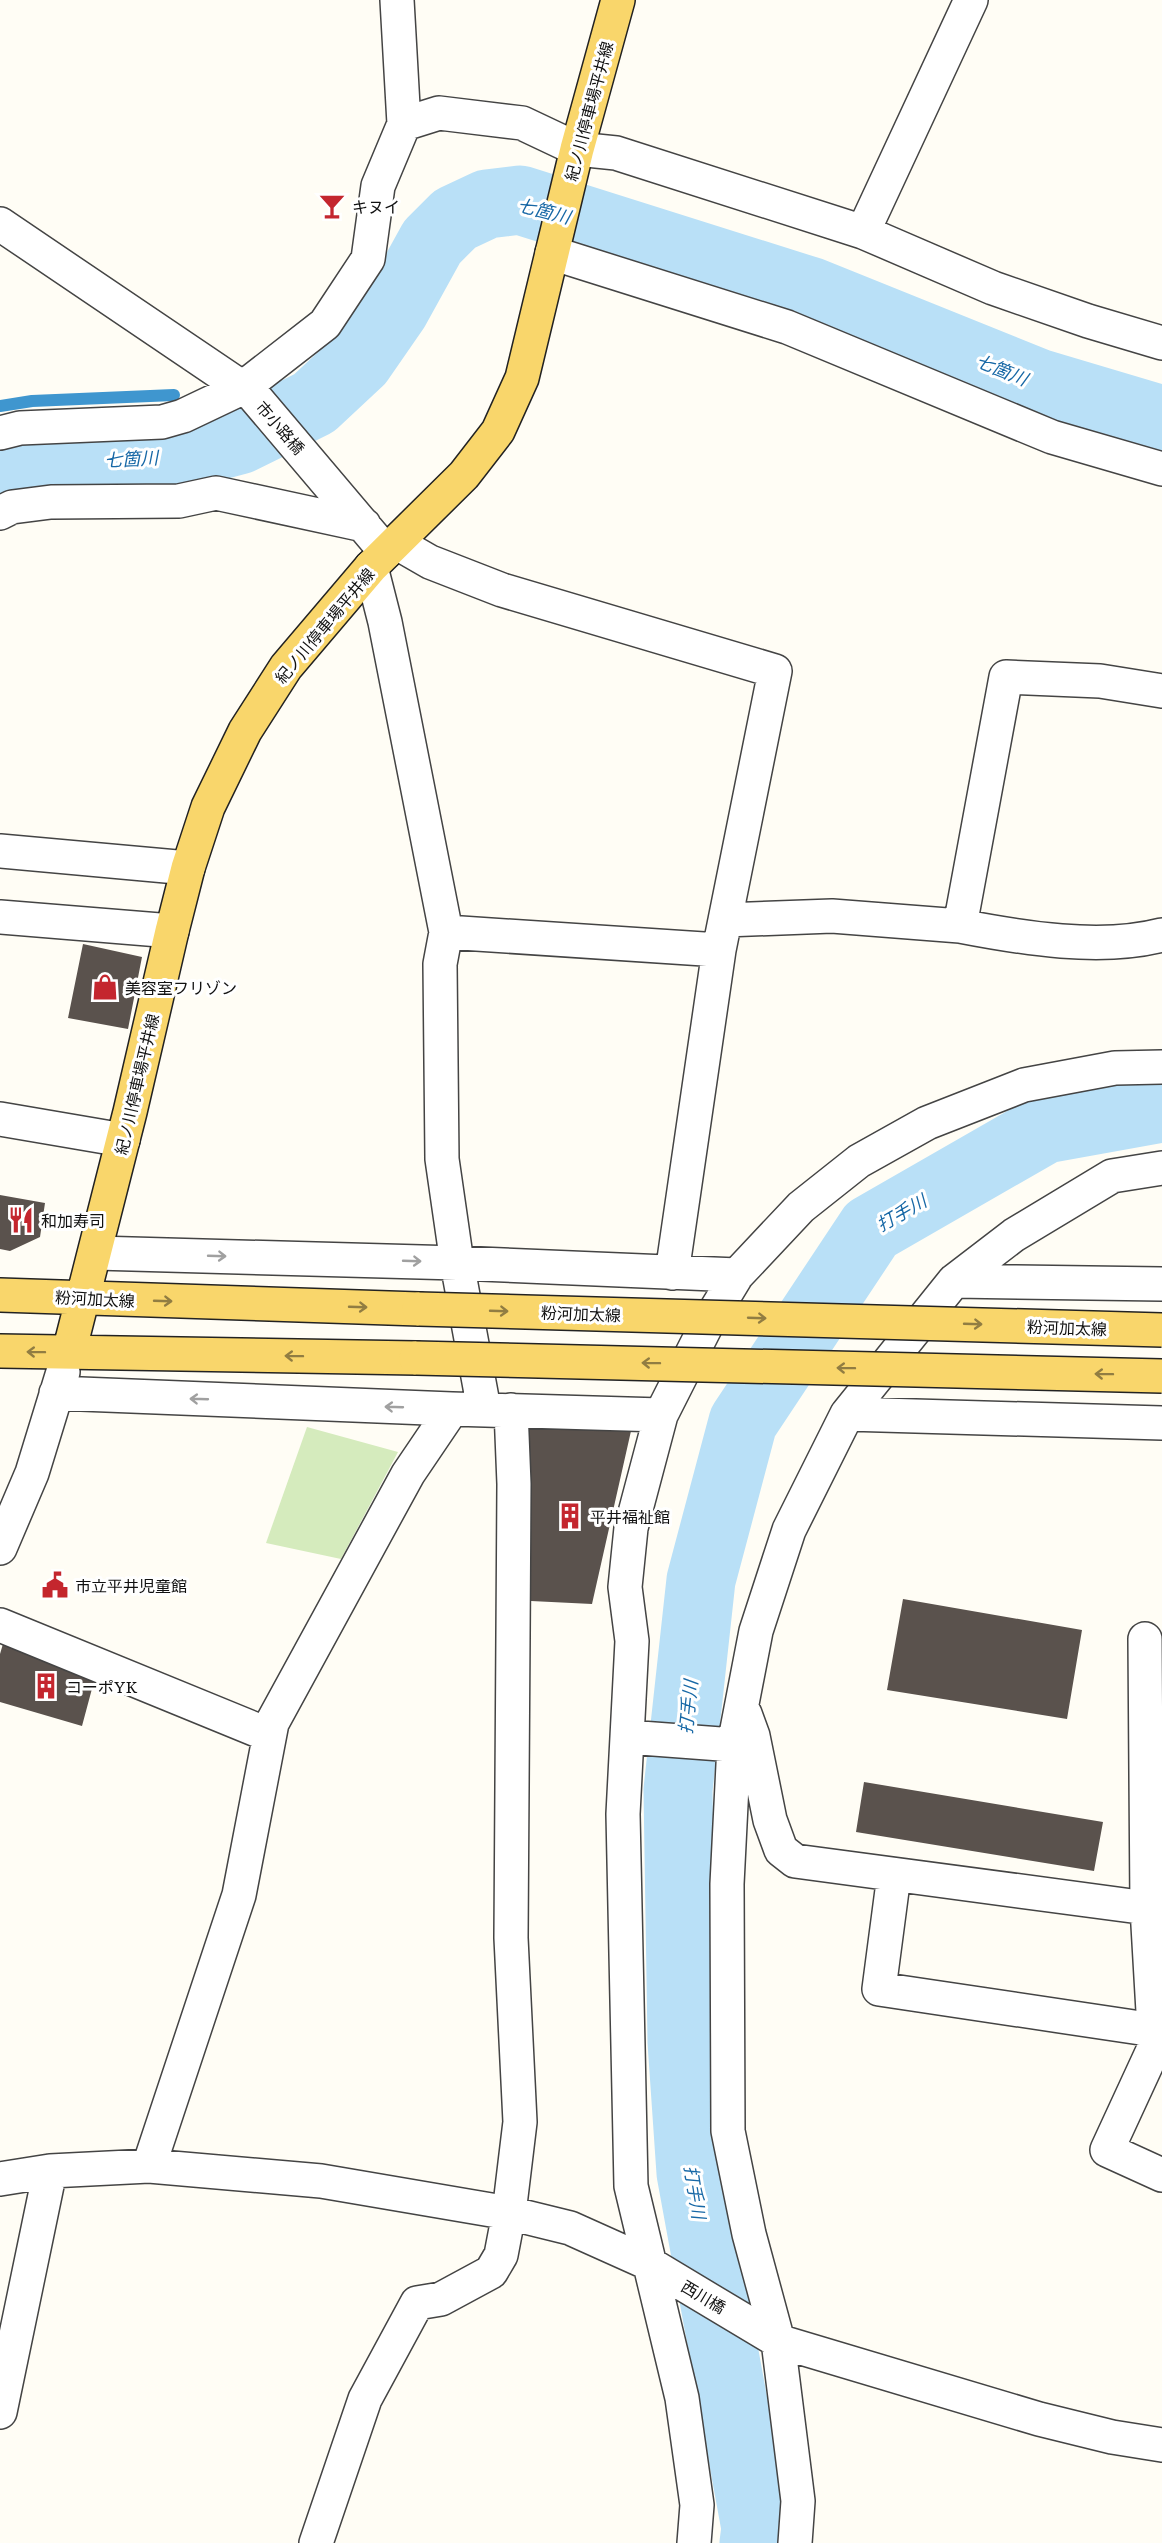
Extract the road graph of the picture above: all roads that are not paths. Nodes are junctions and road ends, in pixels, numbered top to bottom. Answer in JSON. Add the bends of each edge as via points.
{"nodes":[{"id":1,"x":397,"y":0,"type":"edge"},
{"id":2,"x":618,"y":0,"type":"edge"},
{"id":3,"x":971,"y":0,"type":"edge"},
{"id":4,"x":404,"y":124,"type":"junction"},
{"id":5,"x":574,"y":162,"type":"junction"},
{"id":6,"x":0,"y":224,"type":"edge"},
{"id":7,"x":863,"y":232,"type":"junction"},
{"id":8,"x":554,"y":246,"type":"junction"},
{"id":9,"x":1162,"y":343,"type":"edge"},
{"id":10,"x":249,"y":391,"type":"junction"},
{"id":11,"x":0,"y":433,"type":"edge"},
{"id":12,"x":1162,"y":469,"type":"edge"},
{"id":13,"x":0,"y":513,"type":"edge"},
{"id":14,"x":364,"y":525,"type":"junction"},
{"id":15,"x":385,"y":554,"type":"junction"},
{"id":16,"x":1162,"y":691,"type":"edge"},
{"id":17,"x":0,"y":851,"type":"edge"},
{"id":18,"x":188,"y":868,"type":"junction"},
{"id":19,"x":0,"y":917,"type":"edge"},
{"id":20,"x":960,"y":926,"type":"junction"},
{"id":21,"x":172,"y":931,"type":"junction"},
{"id":22,"x":446,"y":932,"type":"junction"},
{"id":23,"x":722,"y":935,"type":"junction"},
{"id":24,"x":1162,"y":935,"type":"edge"},
{"id":25,"x":1162,"y":1067,"type":"edge"},
{"id":26,"x":0,"y":1119,"type":"edge"},
{"id":27,"x":123,"y":1140,"type":"junction"},
{"id":28,"x":1162,"y":1168,"type":"edge"},
{"id":29,"x":96,"y":1253,"type":"junction"},
{"id":30,"x":457,"y":1263,"type":"junction"},
{"id":31,"x":672,"y":1273,"type":"junction"},
{"id":32,"x":738,"y":1275,"type":"junction"},
{"id":33,"x":954,"y":1281,"type":"junction"},
{"id":34,"x":1162,"y":1284,"type":"edge"},
{"id":35,"x":0,"y":1295,"type":"edge"},
{"id":36,"x":85,"y":1297,"type":"junction"},
{"id":37,"x":1162,"y":1330,"type":"edge"},
{"id":38,"x":0,"y":1351,"type":"edge"},
{"id":39,"x":69,"y":1352,"type":"junction"},
{"id":40,"x":1162,"y":1376,"type":"edge"},
{"id":41,"x":56,"y":1393,"type":"junction"},
{"id":42,"x":482,"y":1409,"type":"junction"},
{"id":43,"x":847,"y":1414,"type":"junction"},
{"id":44,"x":661,"y":1415,"type":"junction"},
{"id":45,"x":1162,"y":1423,"type":"edge"},
{"id":46,"x":0,"y":1548,"type":"edge"},
{"id":47,"x":0,"y":1625,"type":"edge"},
{"id":48,"x":1145,"y":1639,"type":"dead end"},
{"id":49,"x":742,"y":1705,"type":"junction"},
{"id":50,"x":269,"y":1735,"type":"junction"},
{"id":51,"x":637,"y":1738,"type":"junction"},
{"id":52,"x":723,"y":1744,"type":"junction"},
{"id":53,"x":894,"y":1875,"type":"junction"},
{"id":54,"x":1147,"y":1908,"type":"junction"},
{"id":55,"x":1154,"y":2030,"type":"junction"},
{"id":56,"x":149,"y":2166,"type":"junction"},
{"id":57,"x":50,"y":2171,"type":"junction"},
{"id":58,"x":1162,"y":2175,"type":"edge"},
{"id":59,"x":0,"y":2179,"type":"edge"},
{"id":60,"x":509,"y":2213,"type":"junction"},
{"id":61,"x":654,"y":2266,"type":"junction"},
{"id":62,"x":778,"y":2341,"type":"junction"},
{"id":63,"x":0,"y":2412,"type":"edge"},
{"id":64,"x":1162,"y":2445,"type":"edge"},
{"id":65,"x":316,"y":2543,"type":"edge"},
{"id":66,"x":694,"y":2543,"type":"edge"},
{"id":67,"x":795,"y":2543,"type":"edge"}],
"edges":[{"from":1,"to":4,"type":"street"},
{"from":2,"to":5,"type":"main road","name":"紀ノ川停車場平井線"},
{"from":3,"to":7,"type":"street"},
{"from":4,"to":5,"type":"street","via":[[440,113],[522,123]]},
{"from":4,"to":10,"type":"street","via":[[378,186],[368,259],[325,324]]},
{"from":5,"to":7,"type":"street","via":[[626,156]]},
{"from":5,"to":8,"type":"main road","name":"紀ノ川停車場平井線"},
{"from":6,"to":10,"type":"street","name":"市小路橋"},
{"from":7,"to":9,"type":"street","via":[[993,288]]},
{"from":8,"to":12,"type":"street","via":[[787,327],[1052,437]]},
{"from":8,"to":15,"type":"main road","name":"紀ノ川停車場平井線","via":[[522,378],[498,431],[464,475]]},
{"from":10,"to":11,"type":"street","via":[[162,422],[20,428]]},
{"from":10,"to":14,"type":"street","name":"市小路橋"},
{"from":13,"to":14,"type":"street","via":[[12,507],[51,501],[179,501],[216,493]]},
{"from":14,"to":15,"type":"street","name":"市小路橋"},
{"from":15,"to":18,"type":"main road","name":"紀ノ川停車場平井線","via":[[286,667],[245,731],[208,807]]},
{"from":15,"to":22,"type":"street"},
{"from":15,"to":23,"type":"street","via":[[430,562],[502,590],[776,671]]},
{"from":16,"to":20,"type":"street","via":[[1100,681],[1006,677]]},
{"from":17,"to":18,"type":"street"},
{"from":18,"to":21,"type":"main road","name":"紀ノ川停車場平井線"},
{"from":19,"to":21,"type":"street"},
{"from":20,"to":23,"type":"street","via":[[832,916]]},
{"from":20,"to":24,"type":"street","via":[[1036,940],[1138,941]]},
{"from":21,"to":27,"type":"main road","name":"紀ノ川停車場平井線"},
{"from":22,"to":23,"type":"street"},
{"from":22,"to":30,"type":"street","via":[[440,964],[441,1159]]},
{"from":23,"to":31,"type":"street"},
{"from":25,"to":32,"type":"street","via":[[1115,1068],[1024,1085],[927,1123],[859,1161],[801,1207]]},
{"from":26,"to":27,"type":"street"},
{"from":27,"to":29,"type":"main road","name":"紀ノ川停車場平井線"},
{"from":28,"to":33,"type":"street","via":[[1112,1176],[1014,1235]]},
{"from":29,"to":30,"type":"street","one_way":true},
{"from":29,"to":36,"type":"main road","name":"紀ノ川停車場平井線"},
{"from":30,"to":31,"type":"street"},
{"from":30,"to":42,"type":"street"},
{"from":31,"to":32,"type":"street"},
{"from":32,"to":44,"type":"street","via":[[706,1326]]},
{"from":33,"to":34,"type":"street"},
{"from":33,"to":43,"type":"street"},
{"from":35,"to":36,"type":"main road","name":"粉河加太線"},
{"from":36,"to":37,"type":"main road","name":"粉河加太線","one_way":true,"bridge":true},
{"from":36,"to":39,"type":"main road","name":"紀ノ川停車場平井線"},
{"from":39,"to":38,"type":"main road","one_way":true},
{"from":40,"to":39,"type":"main road","one_way":true,"bridge":true},
{"from":39,"to":41,"type":"street"},
{"from":42,"to":41,"type":"street","one_way":true},
{"from":41,"to":46,"type":"street","via":[[32,1473]]},
{"from":42,"to":44,"type":"street"},
{"from":42,"to":50,"type":"street","via":[[408,1474]]},
{"from":42,"to":60,"type":"street","via":[[514,1484],[511,1938],[520,2122]]},
{"from":43,"to":45,"type":"street"},
{"from":43,"to":49,"type":"street","via":[[789,1530],[756,1630]]},
{"from":44,"to":51,"type":"street","via":[[631,1528],[626,1587]]},
{"from":47,"to":50,"type":"street"},
{"from":48,"to":54,"type":"street"},
{"from":49,"to":52,"type":"street"},
{"from":49,"to":53,"type":"street","via":[[781,1850],[795,1861]]},
{"from":50,"to":56,"type":"street","via":[[239,1895]]},
{"from":51,"to":52,"type":"street"},
{"from":51,"to":61,"type":"street","via":[[622,1814],[631,2186]]},
{"from":52,"to":62,"type":"street","via":[[728,2131],[749,2234]]},
{"from":53,"to":54,"type":"street"},
{"from":53,"to":55,"type":"street","via":[[879,1989]]},
{"from":54,"to":55,"type":"street"},
{"from":55,"to":58,"type":"street","via":[[1155,2046],[1107,2150]]},
{"from":56,"to":57,"type":"street","name":"西川橋"},
{"from":56,"to":60,"type":"street","name":"西川橋","via":[[321,2181]]},
{"from":57,"to":59,"type":"street","name":"西川橋"},
{"from":57,"to":63,"type":"street"},
{"from":60,"to":61,"type":"street","name":"西川橋","via":[[570,2228]]},
{"from":60,"to":65,"type":"street","via":[[501,2255],[490,2272],[441,2299],[417,2303],[365,2399]]},
{"from":61,"to":62,"type":"street","name":"西川橋"},
{"from":61,"to":66,"type":"street","via":[[682,2398],[697,2505]]},
{"from":62,"to":64,"type":"street","name":"西川橋","via":[[1039,2419]]},
{"from":62,"to":67,"type":"street","via":[[798,2501]]}]}
